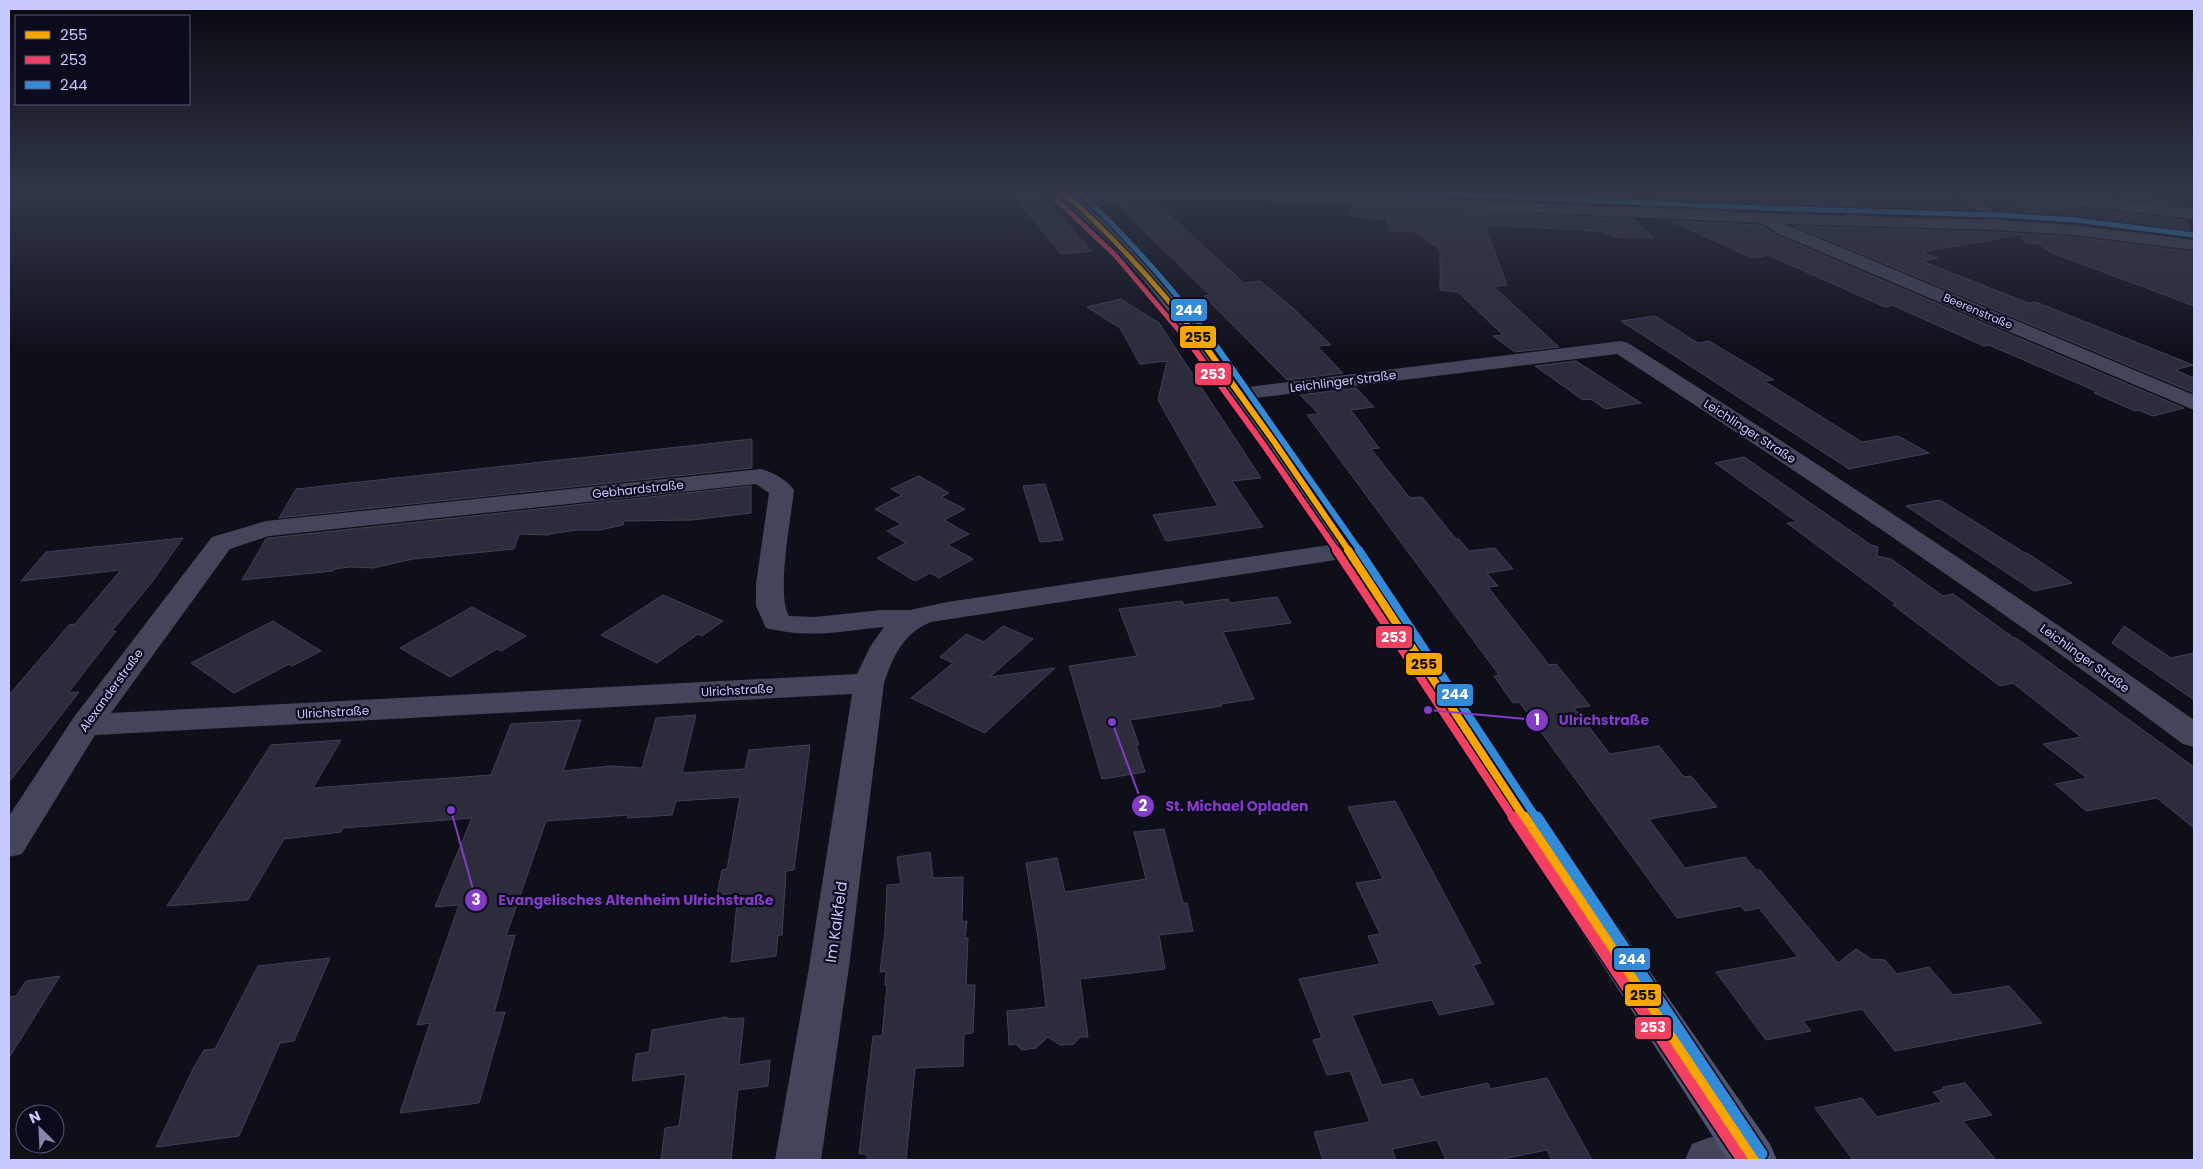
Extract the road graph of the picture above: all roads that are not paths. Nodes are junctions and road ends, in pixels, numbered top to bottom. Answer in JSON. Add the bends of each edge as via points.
{"nodes":[{"id":1,"x":1124,"y":247,"type":"edge"},
{"id":2,"x":1824,"y":247,"type":"edge"},
{"id":3,"x":1240,"y":394,"type":"junction"},
{"id":4,"x":2194,"y":403,"type":"edge"},
{"id":5,"x":221,"y":542,"type":"joint"},
{"id":6,"x":1349,"y":550,"type":"junction"},
{"id":7,"x":913,"y":619,"type":"junction"},
{"id":8,"x":869,"y":683,"type":"junction"},
{"id":9,"x":85,"y":725,"type":"junction"},
{"id":10,"x":2194,"y":736,"type":"edge"},
{"id":11,"x":9,"y":844,"type":"edge"},
{"id":12,"x":1736,"y":1157,"type":"edge"},
{"id":13,"x":798,"y":1160,"type":"edge"}],
"edges":[{"from":1,"to":3,"type":"street","via":[[1152,276]]},
{"from":2,"to":4,"type":"street","name":"Beerenstraße"},
{"from":3,"to":6,"type":"street"},
{"from":3,"to":10,"type":"street","name":"Leichlinger Straße","via":[[1621,346],[2035,622]]},
{"from":5,"to":7,"type":"street","name":"Gebhardstraße","via":[[266,529],[761,476],[782,490],[770,584],[770,606],[776,622],[790,627],[807,627],[884,618]]},
{"from":5,"to":9,"type":"street","name":"Alexanderstraße"},
{"from":6,"to":7,"type":"street","via":[[947,611]]},
{"from":6,"to":12,"type":"street"},
{"from":7,"to":8,"type":"street","via":[[882,649]]},
{"from":8,"to":9,"type":"street","name":"Ulrichstraße"},
{"from":8,"to":13,"type":"street","name":"Im Kalkfeld"},
{"from":9,"to":11,"type":"street","name":"Alexanderstraße"}]}
